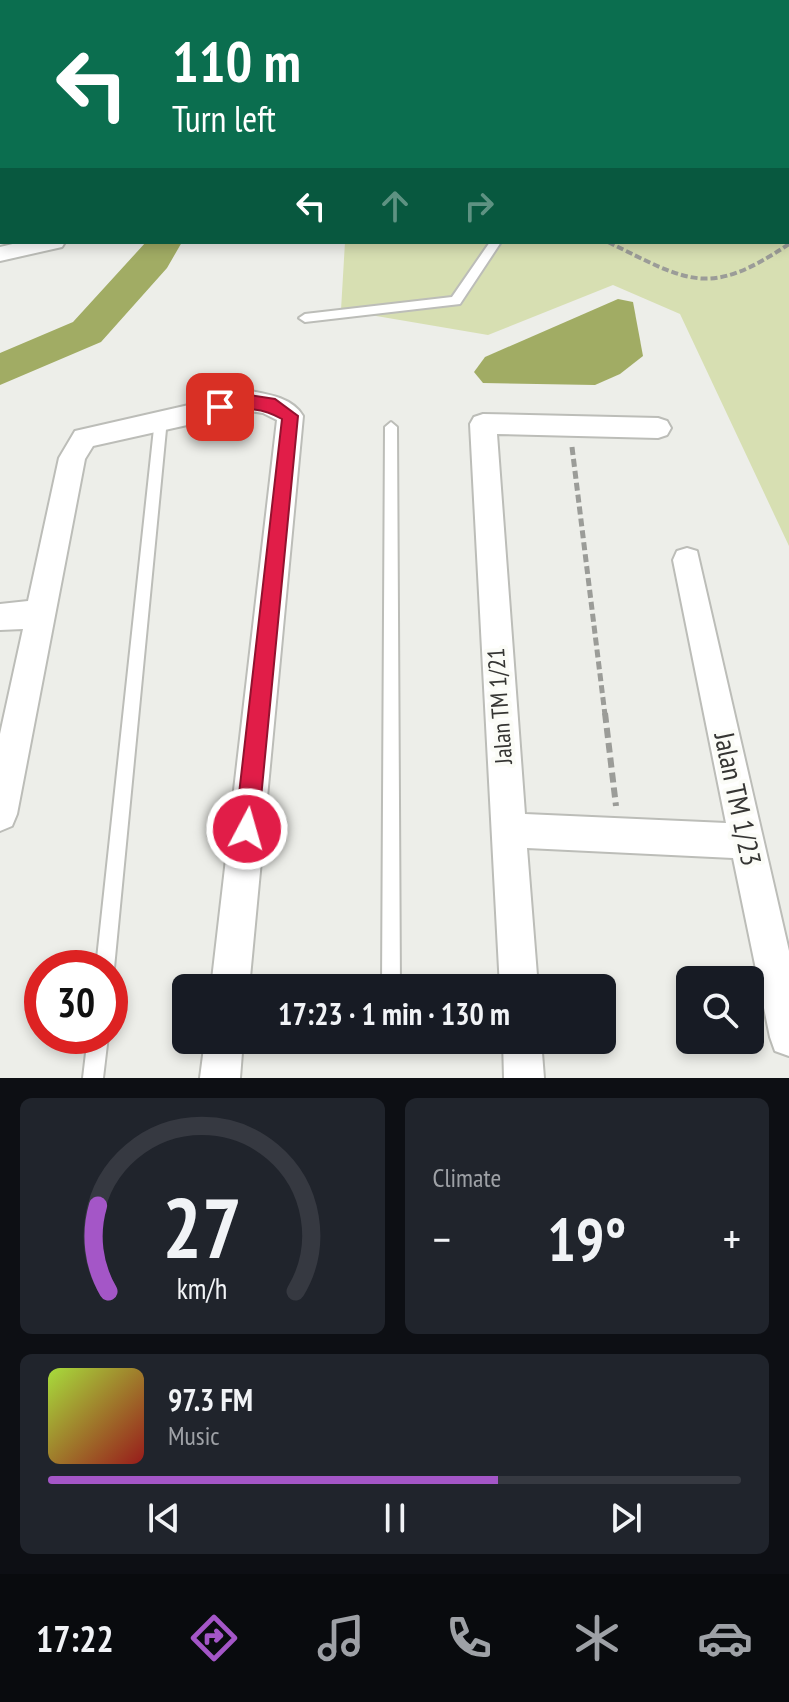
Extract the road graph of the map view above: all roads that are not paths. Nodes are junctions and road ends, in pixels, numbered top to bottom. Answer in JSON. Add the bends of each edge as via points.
{"nodes":[{"id":1,"x":45,"y":244,"type":"edge"},
{"id":2,"x":495,"y":244,"type":"edge"},
{"id":3,"x":0,"y":254,"type":"edge"},
{"id":4,"x":305,"y":318,"type":"dead end"},
{"id":5,"x":161,"y":419,"type":"junction"},
{"id":6,"x":391,"y":427,"type":"dead end"},
{"id":7,"x":658,"y":428,"type":"dead end"},
{"id":8,"x":687,"y":560,"type":"dead end"},
{"id":9,"x":39,"y":614,"type":"junction"},
{"id":10,"x":0,"y":617,"type":"edge"},
{"id":11,"x":0,"y":814,"type":"edge"},
{"id":12,"x":508,"y":830,"type":"junction"},
{"id":13,"x":747,"y":841,"type":"junction"},
{"id":14,"x":107,"y":950,"type":"edge"},
{"id":15,"x":231,"y":974,"type":"edge"},
{"id":16,"x":391,"y":974,"type":"edge"},
{"id":17,"x":518,"y":974,"type":"edge"},
{"id":18,"x":789,"y":1037,"type":"edge"},
{"id":19,"x":96,"y":1054,"type":"edge"},
{"id":20,"x":223,"y":1054,"type":"edge"},
{"id":21,"x":523,"y":1054,"type":"edge"},
{"id":22,"x":93,"y":1078,"type":"edge"},
{"id":23,"x":220,"y":1078,"type":"edge"},
{"id":24,"x":524,"y":1078,"type":"edge"}],
"edges":[{"from":1,"to":3,"type":"street"},
{"from":2,"to":4,"type":"lane","via":[[456,301]]},
{"from":5,"to":9,"type":"street","via":[[84,438],[72,458]]},
{"from":5,"to":14,"type":"lane"},
{"from":5,"to":15,"type":"street","via":[[250,401],[290,416]]},
{"from":6,"to":16,"type":"lane"},
{"from":7,"to":12,"type":"street","name":"Jalan TM 1/21","via":[[483,424]]},
{"from":8,"to":13,"type":"street","name":"Jalan TM 1/23"},
{"from":9,"to":10,"type":"street"},
{"from":9,"to":11,"type":"street"},
{"from":12,"to":13,"type":"street"},
{"from":12,"to":17,"type":"street","name":"Jalan TM 1/21"},
{"from":13,"to":18,"type":"street","name":"Jalan TM 1/23"},
{"from":19,"to":22,"type":"lane"},
{"from":20,"to":23,"type":"street"},
{"from":21,"to":24,"type":"street"}]}
